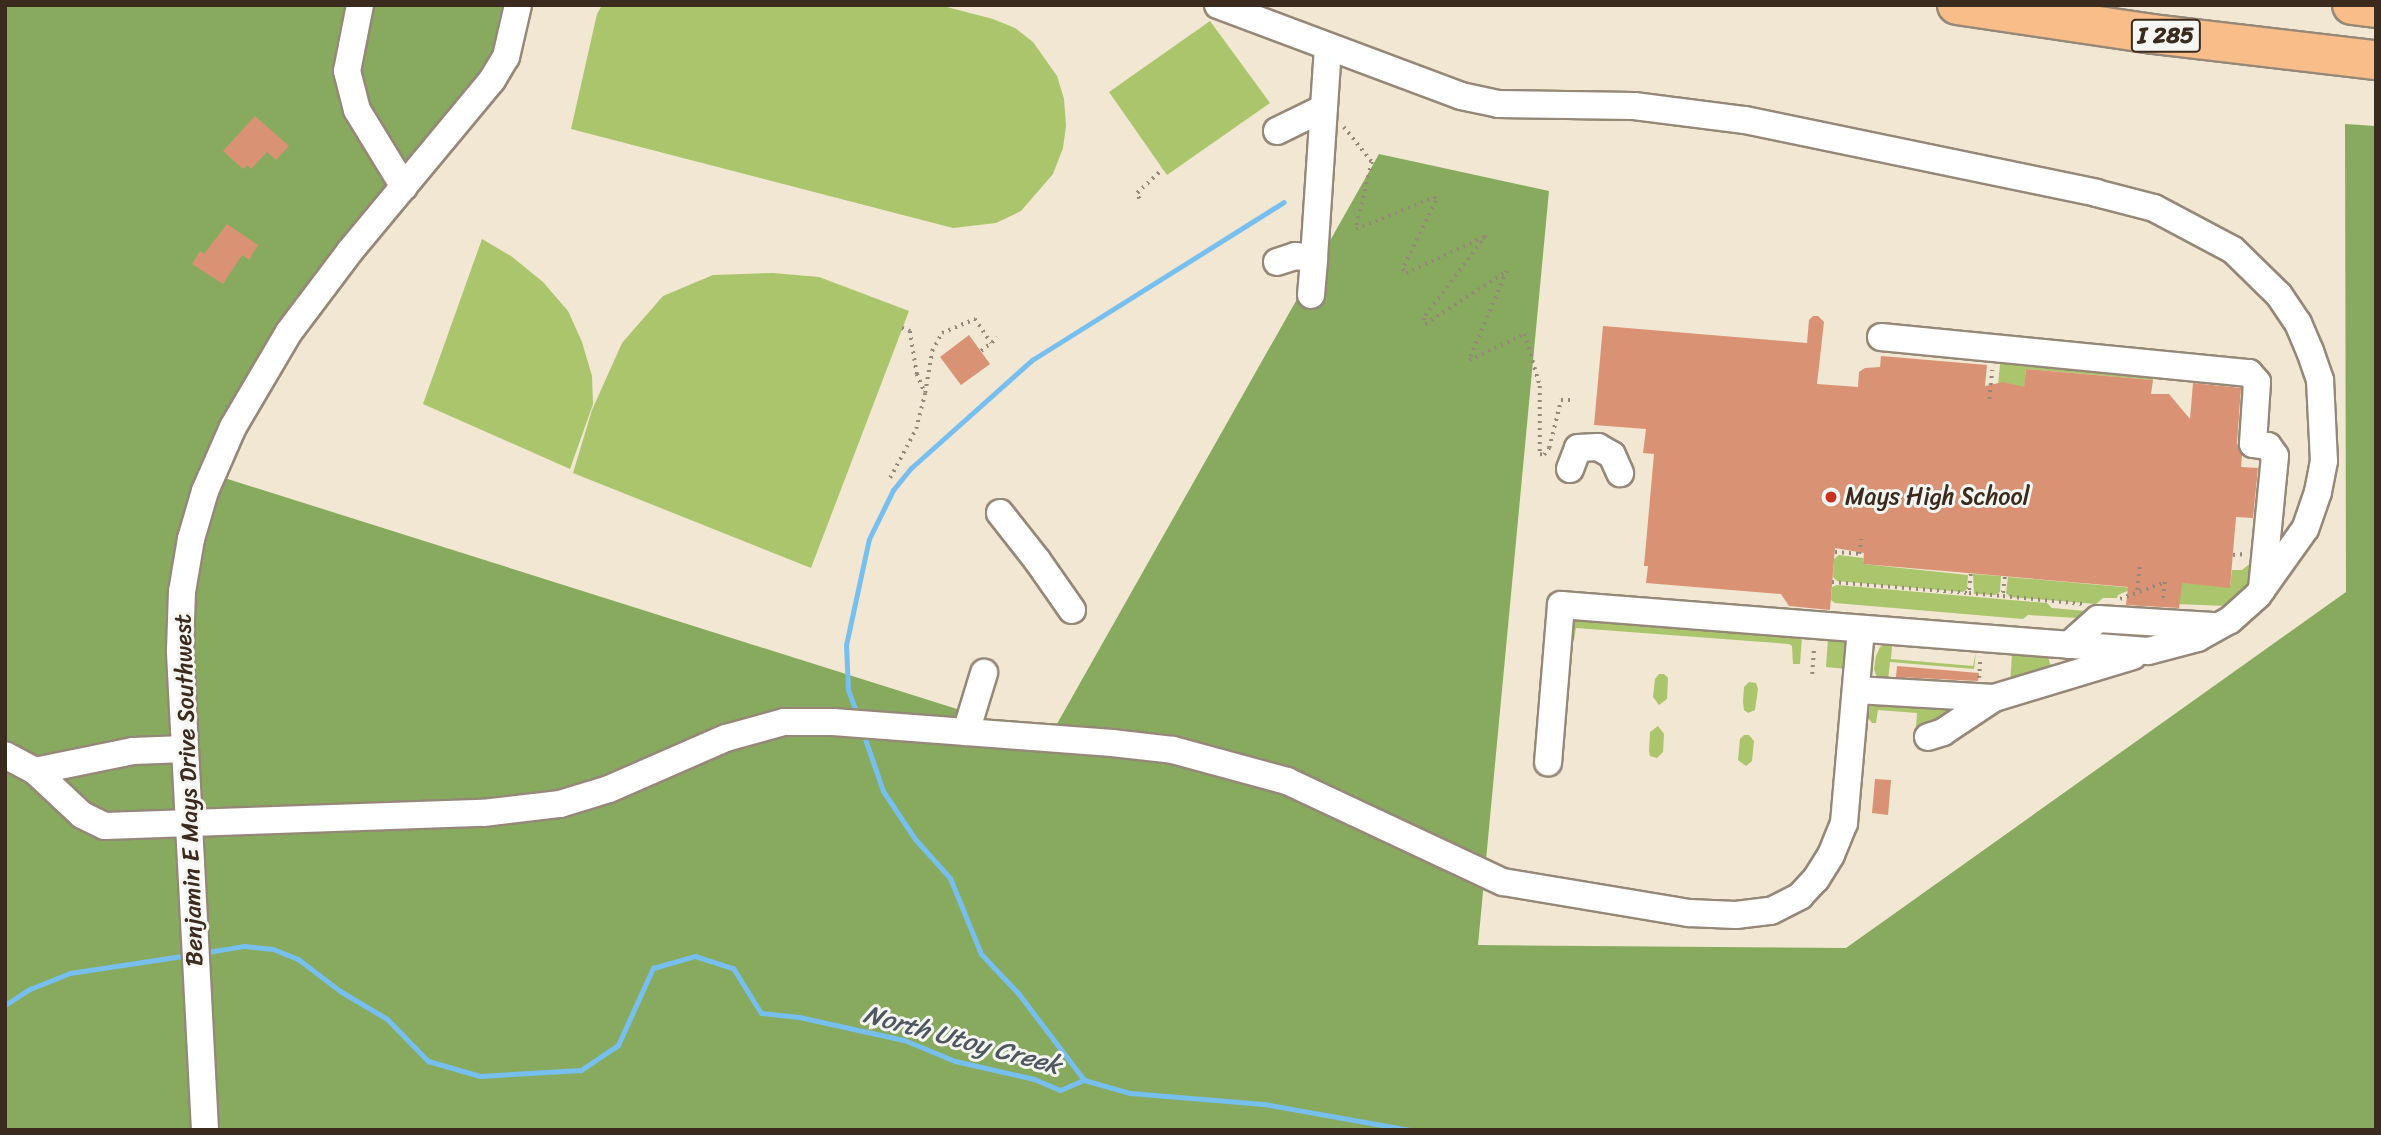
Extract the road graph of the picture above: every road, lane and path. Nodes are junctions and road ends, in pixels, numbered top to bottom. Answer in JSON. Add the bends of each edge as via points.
{"nodes":[{"id":1,"x":360,"y":5,"type":"edge"},
{"id":2,"x":518,"y":5,"type":"edge"},
{"id":3,"x":1218,"y":5,"type":"edge"},
{"id":4,"x":1957,"y":5,"type":"edge"},
{"id":5,"x":2352,"y":5,"type":"edge"},
{"id":6,"x":2376,"y":8,"type":"edge"},
{"id":7,"x":1328,"y":48,"type":"junction"},
{"id":8,"x":2376,"y":60,"type":"edge"},
{"id":9,"x":1324,"y":108,"type":"junction"},
{"id":10,"x":1277,"y":131,"type":"dead end"},
{"id":11,"x":1163,"y":169,"type":"dead end"},
{"id":12,"x":404,"y":187,"type":"junction"},
{"id":13,"x":1139,"y":199,"type":"dead end"},
{"id":14,"x":1314,"y":258,"type":"junction"},
{"id":15,"x":1277,"y":262,"type":"dead end"},
{"id":16,"x":1311,"y":295,"type":"dead end"},
{"id":17,"x":902,"y":328,"type":"dead end"},
{"id":18,"x":1881,"y":337,"type":"dead end"},
{"id":19,"x":997,"y":338,"type":"dead end"},
{"id":20,"x":991,"y":343,"type":"junction"},
{"id":21,"x":1994,"y":348,"type":"junction"},
{"id":22,"x":981,"y":351,"type":"dead end"},
{"id":23,"x":925,"y":393,"type":"junction"},
{"id":24,"x":1989,"y":399,"type":"dead end"},
{"id":25,"x":1571,"y":400,"type":"dead end"},
{"id":26,"x":1570,"y":469,"type":"dead end"},
{"id":27,"x":1620,"y":473,"type":"dead end"},
{"id":28,"x":891,"y":478,"type":"dead end"},
{"id":29,"x":1000,"y":513,"type":"dead end"},
{"id":30,"x":1861,"y":539,"type":"dead end"},
{"id":31,"x":1835,"y":552,"type":"dead end"},
{"id":32,"x":2140,"y":562,"type":"dead end"},
{"id":33,"x":1971,"y":574,"type":"dead end"},
{"id":34,"x":2005,"y":577,"type":"dead end"},
{"id":35,"x":1832,"y":582,"type":"dead end"},
{"id":36,"x":2262,"y":589,"type":"junction"},
{"id":37,"x":2137,"y":590,"type":"junction"},
{"id":38,"x":1969,"y":593,"type":"junction"},
{"id":39,"x":2003,"y":596,"type":"junction"},
{"id":40,"x":2120,"y":604,"type":"dead end"},
{"id":41,"x":2086,"y":605,"type":"dead end"},
{"id":42,"x":2163,"y":608,"type":"dead end"},
{"id":43,"x":1072,"y":610,"type":"dead end"},
{"id":44,"x":2218,"y":627,"type":"junction"},
{"id":45,"x":1861,"y":630,"type":"junction"},
{"id":46,"x":1815,"y":638,"type":"dead end"},
{"id":47,"x":2069,"y":645,"type":"junction"},
{"id":48,"x":2148,"y":651,"type":"junction"},
{"id":49,"x":984,"y":673,"type":"dead end"},
{"id":50,"x":1812,"y":674,"type":"dead end"},
{"id":51,"x":1856,"y":690,"type":"junction"},
{"id":52,"x":1994,"y":698,"type":"junction"},
{"id":53,"x":966,"y":732,"type":"junction"},
{"id":54,"x":1928,"y":737,"type":"dead end"},
{"id":55,"x":185,"y":749,"type":"junction"},
{"id":56,"x":5,"y":755,"type":"edge"},
{"id":57,"x":1548,"y":762,"type":"dead end"},
{"id":58,"x":35,"y":771,"type":"junction"},
{"id":59,"x":188,"y":824,"type":"junction"},
{"id":60,"x":205,"y":1130,"type":"edge"}],
"edges":[{"from":1,"to":12,"type":"street","via":[[347,71],[357,110]]},
{"from":2,"to":12,"type":"street","name":"Benjamin E Mays Drive Southwest","via":[[506,57],[492,80]]},
{"from":3,"to":7,"type":"street"},
{"from":4,"to":8,"type":"highway","number":"I 285"},
{"from":5,"to":6,"type":"highway"},
{"from":7,"to":9,"type":"street"},
{"from":7,"to":36,"type":"street","via":[[1473,99],[1498,104],[1634,106],[1745,120],[2096,192],[2154,208],[2200,230],[2233,250],[2278,295],[2298,323],[2320,380],[2324,461],[2318,492],[2305,529]]},
{"from":9,"to":10,"type":"street"},
{"from":9,"to":14,"type":"street"},
{"from":9,"to":25,"type":"path","via":[[1329,107],[1372,162],[1356,229],[1435,197],[1403,269],[1406,273],[1486,236],[1424,317],[1425,324],[1507,271],[1469,360],[1525,334],[1540,386],[1540,454],[1549,447],[1561,400]]},
{"from":11,"to":13,"type":"path","via":[[1137,193]]},
{"from":12,"to":55,"type":"street","name":"Benjamin E Mays Drive Southwest","via":[[289,332],[233,427],[205,491],[182,592]]},
{"from":14,"to":15,"type":"street","via":[[1295,256]]},
{"from":14,"to":16,"type":"street"},
{"from":17,"to":23,"type":"path","via":[[910,331]]},
{"from":18,"to":21,"type":"street"},
{"from":19,"to":20,"type":"path"},
{"from":20,"to":22,"type":"path"},
{"from":20,"to":23,"type":"path","via":[[975,319],[942,333],[932,351]]},
{"from":21,"to":24,"type":"path"},
{"from":21,"to":36,"type":"street","via":[[2255,377],[2253,444],[2268,446],[2275,456]]},
{"from":23,"to":28,"type":"path","via":[[916,429]]},
{"from":26,"to":27,"type":"street","via":[[1578,448],[1598,447],[1612,455]]},
{"from":29,"to":43,"type":"street"},
{"from":30,"to":31,"type":"path","via":[[1861,554]]},
{"from":32,"to":37,"type":"path"},
{"from":33,"to":38,"type":"path"},
{"from":34,"to":39,"type":"path"},
{"from":35,"to":38,"type":"path"},
{"from":36,"to":44,"type":"street"},
{"from":37,"to":40,"type":"path","via":[[2120,597]]},
{"from":37,"to":42,"type":"path","via":[[2165,582]]},
{"from":38,"to":39,"type":"path"},
{"from":39,"to":41,"type":"path"},
{"from":44,"to":47,"type":"street","via":[[2098,619]]},
{"from":44,"to":48,"type":"street","via":[[2198,638]]},
{"from":45,"to":47,"type":"street"},
{"from":45,"to":51,"type":"street"},
{"from":45,"to":57,"type":"street","via":[[1561,597]]},
{"from":46,"to":50,"type":"path"},
{"from":47,"to":48,"type":"street"},
{"from":48,"to":52,"type":"street"},
{"from":49,"to":53,"type":"street"},
{"from":51,"to":52,"type":"street"},
{"from":51,"to":53,"type":"street","via":[[1844,823],[1831,855],[1800,896],[1771,911],[1736,915],[1689,913],[1503,882],[1287,781],[1227,762],[1173,750]]},
{"from":52,"to":54,"type":"street"},
{"from":53,"to":59,"type":"street","via":[[784,723],[754,728],[610,789],[560,804],[483,813]]},
{"from":55,"to":58,"type":"street","via":[[133,751]]},
{"from":55,"to":59,"type":"street","name":"Benjamin E Mays Drive Southwest"},
{"from":56,"to":58,"type":"street"},
{"from":58,"to":59,"type":"street","via":[[82,815],[106,826]]},
{"from":59,"to":60,"type":"street","name":"Benjamin E Mays Drive Southwest"}]}
